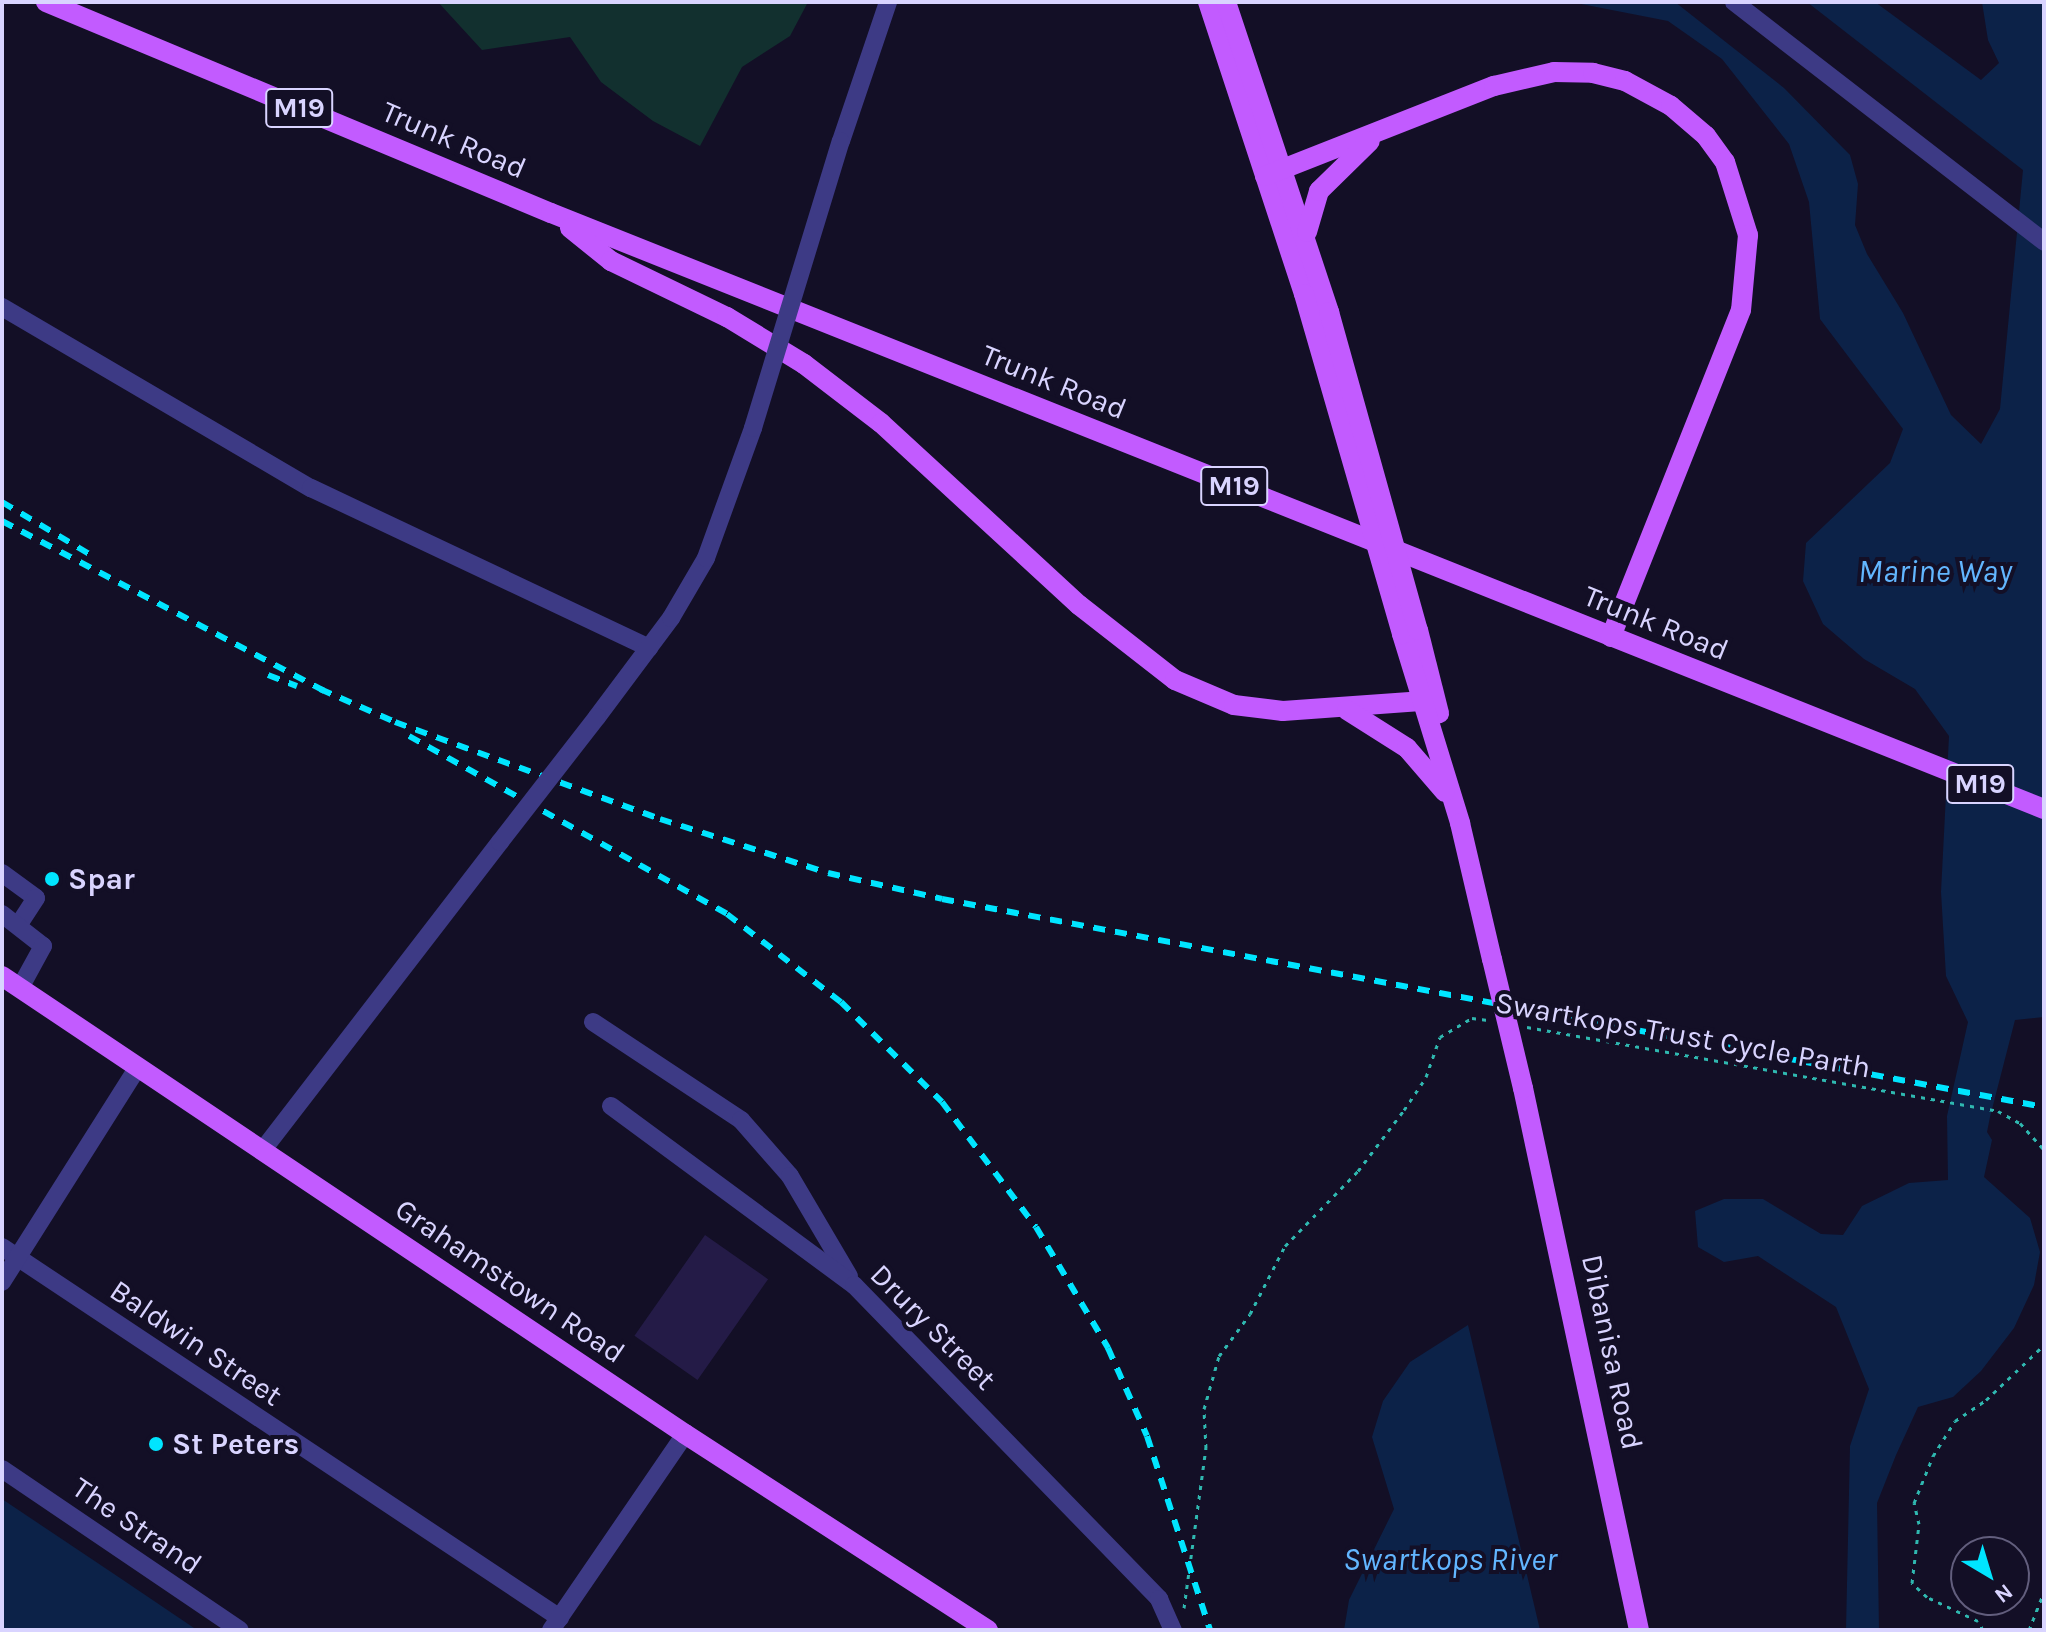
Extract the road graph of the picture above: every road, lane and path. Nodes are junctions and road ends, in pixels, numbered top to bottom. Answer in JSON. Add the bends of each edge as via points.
{"nodes":[{"id":1,"x":46,"y":2,"type":"edge"},
{"id":2,"x":888,"y":2,"type":"edge"},
{"id":3,"x":1208,"y":2,"type":"edge"},
{"id":4,"x":1226,"y":2,"type":"edge"},
{"id":5,"x":1734,"y":2,"type":"edge"},
{"id":6,"x":1386,"y":128,"type":"junction"},
{"id":7,"x":1275,"y":172,"type":"junction"},
{"id":8,"x":551,"y":213,"type":"junction"},
{"id":9,"x":1306,"y":240,"type":"junction"},
{"id":10,"x":2044,"y":242,"type":"edge"},
{"id":11,"x":2,"y":307,"type":"edge"},
{"id":12,"x":1410,"y":632,"type":"junction"},
{"id":13,"x":1611,"y":637,"type":"junction"},
{"id":14,"x":649,"y":648,"type":"junction"},
{"id":15,"x":1429,"y":702,"type":"junction"},
{"id":16,"x":1347,"y":710,"type":"junction"},
{"id":17,"x":1450,"y":798,"type":"junction"},
{"id":18,"x":2044,"y":809,"type":"edge"},
{"id":19,"x":1460,"y":823,"type":"junction"},
{"id":20,"x":2,"y":873,"type":"edge"},
{"id":21,"x":2,"y":914,"type":"edge"},
{"id":22,"x":18,"y":926,"type":"junction"},
{"id":23,"x":2,"y":976,"type":"edge"},
{"id":24,"x":20,"y":988,"type":"junction"},
{"id":25,"x":593,"y":1022,"type":"dead end"},
{"id":26,"x":1503,"y":1023,"type":"dead end"},
{"id":27,"x":1518,"y":1026,"type":"dead end"},
{"id":28,"x":138,"y":1067,"type":"junction"},
{"id":29,"x":611,"y":1106,"type":"dead end"},
{"id":30,"x":2044,"y":1150,"type":"edge"},
{"id":31,"x":262,"y":1151,"type":"junction"},
{"id":32,"x":10,"y":1253,"type":"edge"},
{"id":33,"x":2,"y":1282,"type":"edge"},
{"id":34,"x":854,"y":1285,"type":"junction"},
{"id":35,"x":2044,"y":1345,"type":"edge"},
{"id":36,"x":685,"y":1434,"type":"junction"},
{"id":37,"x":2,"y":1469,"type":"edge"},
{"id":38,"x":2044,"y":1592,"type":"edge"},
{"id":39,"x":1183,"y":1612,"type":"dead end"},
{"id":40,"x":556,"y":1624,"type":"edge"},
{"id":41,"x":240,"y":1630,"type":"edge"},
{"id":42,"x":988,"y":1630,"type":"edge"},
{"id":43,"x":1173,"y":1630,"type":"edge"},
{"id":44,"x":1639,"y":1630,"type":"edge"},
{"id":45,"x":1983,"y":1630,"type":"edge"},
{"id":46,"x":2029,"y":1630,"type":"edge"}],
"edges":[{"from":1,"to":8,"type":"main road","name":"Trunk Road","number":"M19"},
{"from":2,"to":14,"type":"street","bridge":true,"via":[[753,428],[706,558]]},
{"from":3,"to":7,"type":"main road"},
{"from":4,"to":7,"type":"main road"},
{"from":5,"to":10,"type":"street"},
{"from":6,"to":7,"type":"main road"},
{"from":6,"to":9,"type":"main road","via":[[1319,191],[1311,205]]},
{"from":6,"to":13,"type":"main road","via":[[1494,86],[1554,72],[1593,73],[1625,81],[1671,106],[1706,136],[1725,162],[1748,235],[1741,310]]},
{"from":7,"to":9,"type":"main road"},
{"from":7,"to":12,"type":"main road","bridge":true,"via":[[1304,294]]},
{"from":8,"to":13,"type":"main road","name":"Trunk Road","number":"M19"},
{"from":8,"to":16,"type":"main road","via":[[611,261],[727,317],[804,364],[881,423],[1079,605],[1175,680],[1234,705]]},
{"from":9,"to":12,"type":"main road","bridge":true},
{"from":11,"to":14,"type":"street","via":[[311,488]]},
{"from":12,"to":15,"type":"main road"},
{"from":13,"to":18,"type":"main road","name":"Trunk Road","number":"M19"},
{"from":14,"to":31,"type":"street","bridge":true},
{"from":15,"to":16,"type":"main road"},
{"from":15,"to":17,"type":"main road"},
{"from":15,"to":19,"type":"main road","via":[[1453,765]]},
{"from":16,"to":17,"type":"main road","via":[[1407,748]]},
{"from":17,"to":19,"type":"main road"},
{"from":19,"to":44,"type":"main road","name":"Dibanisa Road","bridge":true,"via":[[1523,1088]]},
{"from":20,"to":22,"type":"street","via":[[36,898]]},
{"from":21,"to":22,"type":"street"},
{"from":22,"to":24,"type":"street","via":[[44,949]]},
{"from":23,"to":24,"type":"main road","name":"Grahamstown Road"},
{"from":24,"to":28,"type":"main road","name":"Grahamstown Road"},
{"from":25,"to":34,"type":"street","via":[[741,1120],[790,1176]]},
{"from":26,"to":39,"type":"path","name":"Swartkops Trust Cycle Parth","via":[[1472,1018],[1440,1037],[1426,1077],[1404,1110],[1358,1171],[1285,1246],[1250,1314],[1219,1356],[1204,1409],[1206,1448]]},
{"from":27,"to":30,"type":"path","name":"Swartkops Trust Cycle Parth","via":[[1998,1111],[2020,1123]]},
{"from":28,"to":31,"type":"main road","name":"Grahamstown Road"},
{"from":28,"to":32,"type":"street"},
{"from":29,"to":34,"type":"street","name":"Drury Street"},
{"from":31,"to":36,"type":"main road","name":"Grahamstown Road"},
{"from":32,"to":33,"type":"street"},
{"from":32,"to":40,"type":"street","name":"Baldwin Street"},
{"from":34,"to":43,"type":"street","name":"Drury Street","via":[[1159,1599]]},
{"from":35,"to":45,"type":"path","via":[[1986,1400],[1955,1421],[1933,1456],[1914,1503],[1919,1524],[1912,1583],[1927,1597],[1978,1621]]},
{"from":36,"to":40,"type":"street"},
{"from":36,"to":42,"type":"main road","name":"Grahamstown Road"},
{"from":37,"to":41,"type":"street","name":"The Strand"},
{"from":38,"to":46,"type":"path"}]}
